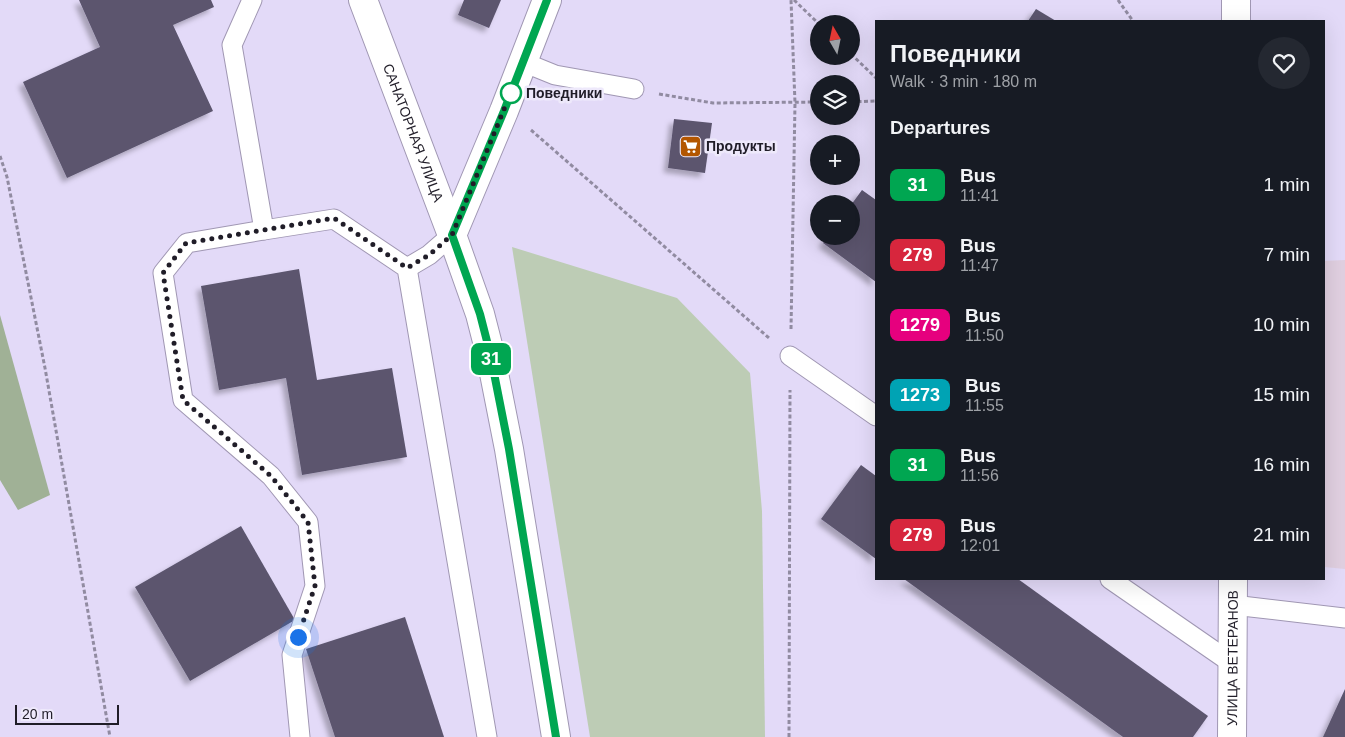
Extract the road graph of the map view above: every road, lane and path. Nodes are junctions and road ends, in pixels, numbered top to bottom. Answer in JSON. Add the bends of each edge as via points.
{"nodes":[{"id":1,"x":252,"y":0,"type":"edge"},
{"id":2,"x":363,"y":0,"type":"edge"},
{"id":3,"x":547,"y":0,"type":"edge"},
{"id":4,"x":794,"y":0,"type":"edge"},
{"id":5,"x":1118,"y":0,"type":"edge"},
{"id":6,"x":1236,"y":0,"type":"edge"},
{"id":7,"x":810,"y":15,"type":"edge"},
{"id":8,"x":1132,"y":20,"type":"edge"},
{"id":9,"x":1236,"y":20,"type":"edge"},
{"id":10,"x":523,"y":62,"type":"junction"},
{"id":11,"x":860,"y":63,"type":"edge"},
{"id":12,"x":875,"y":77,"type":"edge"},
{"id":13,"x":634,"y":89,"type":"joint"},
{"id":14,"x":875,"y":101,"type":"edge"},
{"id":15,"x":810,"y":102,"type":"edge"},
{"id":16,"x":860,"y":102,"type":"edge"},
{"id":17,"x":504,"y":111,"type":"junction"},
{"id":18,"x":0,"y":156,"type":"edge"},
{"id":19,"x":264,"y":230,"type":"junction"},
{"id":20,"x":452,"y":235,"type":"junction"},
{"id":21,"x":407,"y":268,"type":"junction"},
{"id":22,"x":790,"y":356,"type":"joint"},
{"id":23,"x":875,"y":415,"type":"edge"},
{"id":24,"x":1111,"y":580,"type":"edge"},
{"id":25,"x":1233,"y":580,"type":"edge"},
{"id":26,"x":1233,"y":605,"type":"junction"},
{"id":27,"x":1345,"y":618,"type":"edge"},
{"id":28,"x":1233,"y":664,"type":"junction"},
{"id":29,"x":110,"y":737,"type":"edge"},
{"id":30,"x":300,"y":737,"type":"edge"},
{"id":31,"x":487,"y":737,"type":"edge"},
{"id":32,"x":556,"y":737,"type":"edge"},
{"id":33,"x":1232,"y":737,"type":"edge"}],
"edges":[{"from":1,"to":19,"type":"lane","via":[[232,45]]},
{"from":2,"to":20,"type":"street","name":"САНАТОРНАЯ УЛИЦА"},
{"from":3,"to":10,"type":"street"},
{"from":4,"to":7,"type":"path"},
{"from":5,"to":8,"type":"path"},
{"from":6,"to":9,"type":"street"},
{"from":10,"to":13,"type":"lane","via":[[555,75]]},
{"from":10,"to":17,"type":"street"},
{"from":11,"to":12,"type":"path"},
{"from":13,"to":15,"type":"path","via":[[713,103]]},
{"from":14,"to":16,"type":"path"},
{"from":17,"to":20,"type":"street"},
{"from":17,"to":22,"type":"path","via":[[532,130]]},
{"from":18,"to":29,"type":"path","via":[[45,368]]},
{"from":19,"to":21,"type":"lane","via":[[334,218]]},
{"from":19,"to":30,"type":"lane","via":[[186,243],[163,273],[183,400],[271,476],[308,522],[315,586],[292,654]]},
{"from":20,"to":21,"type":"lane","via":[[429,255]]},
{"from":20,"to":32,"type":"street","name":"САНАТОРНАЯ УЛИЦА","via":[[490,353]]},
{"from":21,"to":31,"type":"lane"},
{"from":22,"to":23,"type":"lane"},
{"from":24,"to":28,"type":"lane"},
{"from":25,"to":26,"type":"street","name":"УЛИЦА ВЕТЕРАНОВ"},
{"from":26,"to":27,"type":"lane"},
{"from":26,"to":28,"type":"street","name":"УЛИЦА ВЕТЕРАНОВ"},
{"from":28,"to":33,"type":"street","name":"УЛИЦА ВЕТЕРАНОВ"}]}
